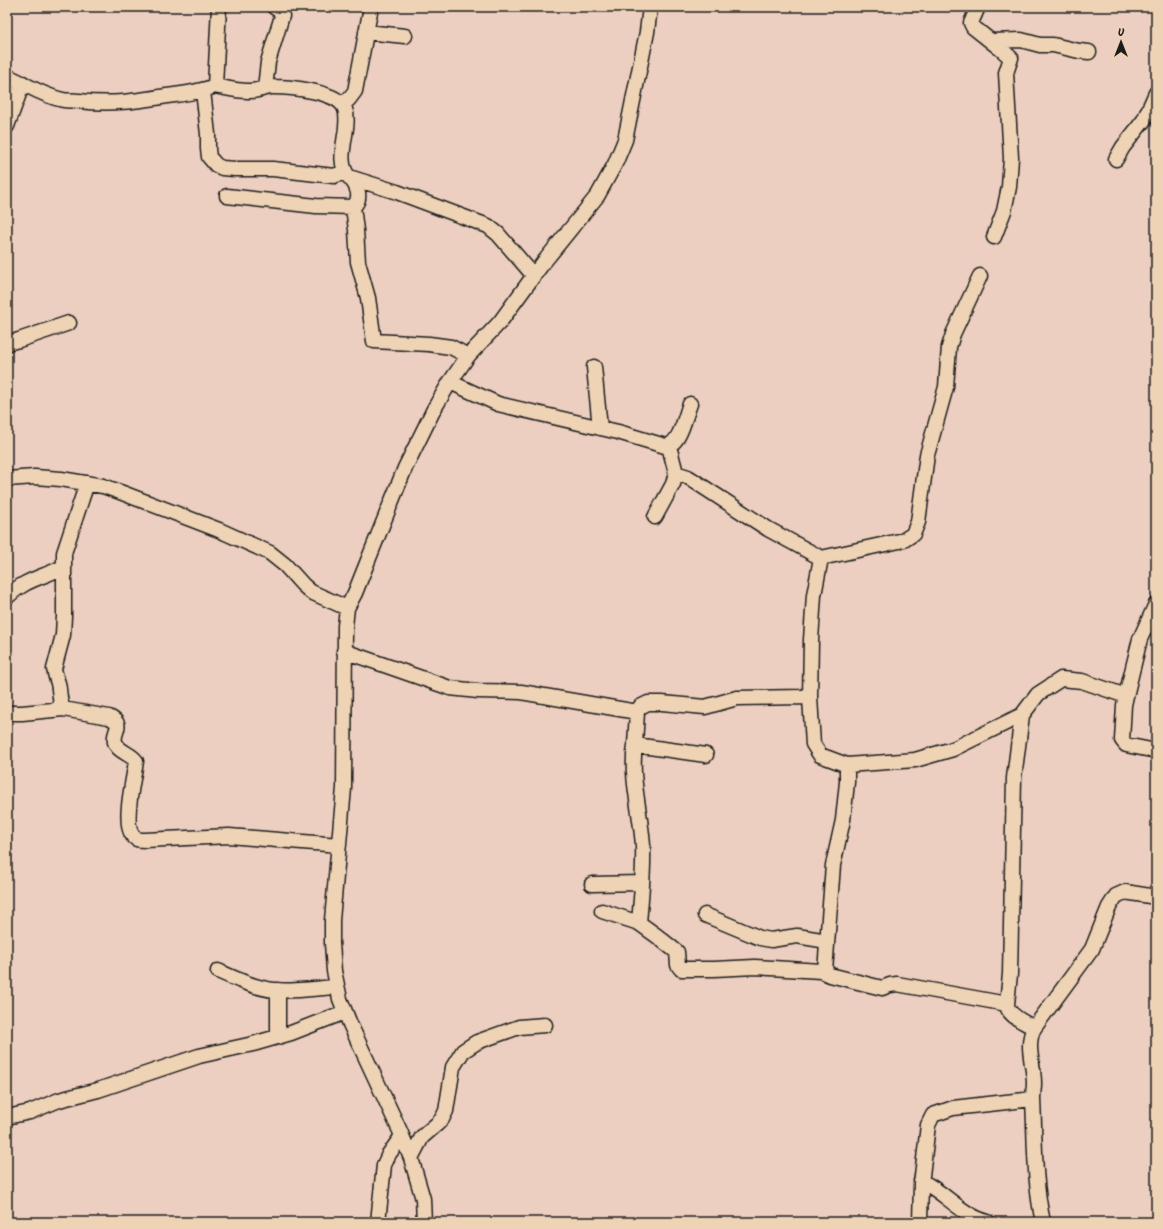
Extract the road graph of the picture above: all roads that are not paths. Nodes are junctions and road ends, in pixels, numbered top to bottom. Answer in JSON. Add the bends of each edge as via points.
{"nodes":[{"id":1,"x":219,"y":7,"type":"edge"},
{"id":2,"x":274,"y":7,"type":"edge"},
{"id":3,"x":371,"y":7,"type":"edge"},
{"id":4,"x":650,"y":7,"type":"edge"},
{"id":5,"x":978,"y":7,"type":"edge"},
{"id":6,"x":366,"y":32,"type":"junction"},
{"id":7,"x":405,"y":36,"type":"dead end"},
{"id":8,"x":991,"y":41,"type":"junction"},
{"id":9,"x":1089,"y":52,"type":"dead end"},
{"id":10,"x":7,"y":76,"type":"edge"},
{"id":11,"x":23,"y":83,"type":"junction"},
{"id":12,"x":209,"y":88,"type":"junction"},
{"id":13,"x":266,"y":88,"type":"junction"},
{"id":14,"x":1156,"y":93,"type":"edge"},
{"id":15,"x":343,"y":104,"type":"junction"},
{"id":16,"x":7,"y":126,"type":"edge"},
{"id":17,"x":1116,"y":159,"type":"dead end"},
{"id":18,"x":346,"y":174,"type":"junction"},
{"id":19,"x":227,"y":196,"type":"dead end"},
{"id":20,"x":353,"y":207,"type":"junction"},
{"id":21,"x":994,"y":237,"type":"dead end"},
{"id":22,"x":534,"y":276,"type":"junction"},
{"id":23,"x":980,"y":276,"type":"dead end"},
{"id":24,"x":69,"y":323,"type":"dead end"},
{"id":25,"x":7,"y":343,"type":"edge"},
{"id":26,"x":468,"y":356,"type":"junction"},
{"id":27,"x":594,"y":367,"type":"dead end"},
{"id":28,"x":450,"y":382,"type":"junction"},
{"id":29,"x":690,"y":404,"type":"dead end"},
{"id":30,"x":600,"y":428,"type":"junction"},
{"id":31,"x":669,"y":446,"type":"junction"},
{"id":32,"x":676,"y":473,"type":"junction"},
{"id":33,"x":7,"y":479,"type":"edge"},
{"id":34,"x":87,"y":483,"type":"junction"},
{"id":35,"x":655,"y":517,"type":"dead end"},
{"id":36,"x":821,"y":558,"type":"junction"},
{"id":37,"x":63,"y":567,"type":"junction"},
{"id":38,"x":7,"y":597,"type":"edge"},
{"id":39,"x":1156,"y":604,"type":"edge"},
{"id":40,"x":347,"y":608,"type":"junction"},
{"id":41,"x":344,"y":651,"type":"junction"},
{"id":42,"x":1126,"y":696,"type":"junction"},
{"id":43,"x":810,"y":698,"type":"junction"},
{"id":44,"x":63,"y":709,"type":"junction"},
{"id":45,"x":637,"y":712,"type":"junction"},
{"id":46,"x":7,"y":713,"type":"edge"},
{"id":47,"x":1022,"y":715,"type":"junction"},
{"id":48,"x":635,"y":745,"type":"junction"},
{"id":49,"x":1156,"y":751,"type":"edge"},
{"id":50,"x":706,"y":755,"type":"dead end"},
{"id":51,"x":847,"y":765,"type":"junction"},
{"id":52,"x":339,"y":844,"type":"junction"},
{"id":53,"x":642,"y":883,"type":"junction"},
{"id":54,"x":592,"y":884,"type":"dead end"},
{"id":55,"x":1156,"y":896,"type":"edge"},
{"id":56,"x":602,"y":911,"type":"dead end"},
{"id":57,"x":705,"y":915,"type":"dead end"},
{"id":58,"x":639,"y":923,"type":"junction"},
{"id":59,"x":827,"y":941,"type":"junction"},
{"id":60,"x":218,"y":971,"type":"dead end"},
{"id":61,"x":825,"y":971,"type":"junction"},
{"id":62,"x":337,"y":987,"type":"junction"},
{"id":63,"x":278,"y":990,"type":"junction"},
{"id":64,"x":1007,"y":1004,"type":"junction"},
{"id":65,"x":345,"y":1012,"type":"junction"},
{"id":66,"x":545,"y":1025,"type":"dead end"},
{"id":67,"x":1034,"y":1028,"type":"junction"},
{"id":68,"x":278,"y":1037,"type":"junction"},
{"id":69,"x":1033,"y":1099,"type":"junction"},
{"id":70,"x":7,"y":1117,"type":"edge"},
{"id":71,"x":402,"y":1136,"type":"junction"},
{"id":72,"x":411,"y":1158,"type":"junction"},
{"id":73,"x":921,"y":1181,"type":"junction"},
{"id":74,"x":378,"y":1222,"type":"edge"},
{"id":75,"x":424,"y":1222,"type":"edge"},
{"id":76,"x":920,"y":1222,"type":"edge"},
{"id":77,"x":988,"y":1222,"type":"edge"},
{"id":78,"x":1043,"y":1222,"type":"edge"}],
"edges":[{"from":1,"to":12,"type":"street"},
{"from":2,"to":13,"type":"street","via":[[282,16],[268,62]]},
{"from":3,"to":6,"type":"street"},
{"from":4,"to":22,"type":"street","via":[[625,140],[615,164],[598,195]]},
{"from":5,"to":8,"type":"street","via":[[971,23]]},
{"from":6,"to":7,"type":"street"},
{"from":6,"to":15,"type":"street","via":[[355,91]]},
{"from":8,"to":9,"type":"street","via":[[1021,40]]},
{"from":8,"to":21,"type":"street","via":[[1011,58],[1006,73],[1011,158],[1009,187],[1004,211]]},
{"from":10,"to":11,"type":"street"},
{"from":11,"to":12,"type":"street","via":[[64,100],[93,103],[118,103]]},
{"from":11,"to":16,"type":"street"},
{"from":12,"to":13,"type":"street","via":[[247,92]]},
{"from":12,"to":18,"type":"street","via":[[208,149],[209,157],[216,165],[222,168],[273,169],[334,176]]},
{"from":13,"to":15,"type":"street","via":[[284,88],[327,95]]},
{"from":14,"to":17,"type":"street","via":[[1144,120]]},
{"from":15,"to":18,"type":"street","via":[[347,116],[343,147],[343,166]]},
{"from":18,"to":20,"type":"street","via":[[357,189],[357,201]]},
{"from":18,"to":22,"type":"street","via":[[488,226]]},
{"from":19,"to":20,"type":"street","via":[[316,206]]},
{"from":20,"to":26,"type":"street","via":[[358,262],[368,298],[374,341],[451,347]]},
{"from":22,"to":26,"type":"street","via":[[500,322]]},
{"from":23,"to":36,"type":"street","via":[[949,347],[946,387],[927,455],[918,522],[913,534],[904,540]]},
{"from":24,"to":25,"type":"street"},
{"from":26,"to":28,"type":"street"},
{"from":27,"to":30,"type":"street"},
{"from":28,"to":30,"type":"street","via":[[498,404]]},
{"from":28,"to":40,"type":"street","via":[[404,468]]},
{"from":29,"to":31,"type":"street","via":[[678,438]]},
{"from":30,"to":31,"type":"street"},
{"from":31,"to":32,"type":"street"},
{"from":32,"to":35,"type":"street","via":[[673,484]]},
{"from":32,"to":36,"type":"street","via":[[688,477],[768,529]]},
{"from":33,"to":34,"type":"street","via":[[35,477]]},
{"from":34,"to":37,"type":"street","via":[[66,541]]},
{"from":34,"to":40,"type":"street","via":[[120,492],[219,530],[270,553],[311,592]]},
{"from":36,"to":43,"type":"street","via":[[814,595]]},
{"from":37,"to":38,"type":"street","via":[[34,578]]},
{"from":37,"to":44,"type":"street","via":[[63,635],[54,670]]},
{"from":39,"to":42,"type":"street","via":[[1140,639]]},
{"from":40,"to":41,"type":"street"},
{"from":41,"to":45,"type":"street","via":[[450,688],[478,692],[521,692]]},
{"from":41,"to":52,"type":"street","via":[[344,788]]},
{"from":42,"to":47,"type":"street","via":[[1082,681],[1061,679],[1038,694]]},
{"from":42,"to":49,"type":"street","via":[[1122,740],[1126,745]]},
{"from":43,"to":45,"type":"street","via":[[737,698],[705,707],[648,703]]},
{"from":43,"to":51,"type":"street","via":[[813,744],[820,755]]},
{"from":44,"to":46,"type":"street"},
{"from":44,"to":52,"type":"street","via":[[109,718],[117,722],[114,740],[119,749],[136,761],[129,810],[131,833],[138,840],[229,836]]},
{"from":45,"to":48,"type":"street"},
{"from":47,"to":51,"type":"street","via":[[953,749],[930,756],[915,760]]},
{"from":47,"to":64,"type":"street","via":[[1014,778],[1010,974]]},
{"from":48,"to":50,"type":"street"},
{"from":48,"to":53,"type":"street","via":[[634,766],[643,846]]},
{"from":51,"to":59,"type":"street","via":[[843,820],[833,866]]},
{"from":52,"to":62,"type":"street","via":[[332,943]]},
{"from":53,"to":54,"type":"street"},
{"from":53,"to":58,"type":"street"},
{"from":55,"to":67,"type":"street","via":[[1125,892],[1116,896],[1092,949]]},
{"from":56,"to":58,"type":"street"},
{"from":57,"to":59,"type":"street","via":[[760,938],[771,940],[797,936]]},
{"from":58,"to":61,"type":"street","via":[[677,952],[680,969],[756,967]]},
{"from":59,"to":61,"type":"street"},
{"from":60,"to":63,"type":"street","via":[[248,984]]},
{"from":61,"to":64,"type":"street","via":[[830,975],[882,988],[897,984]]},
{"from":62,"to":63,"type":"street"},
{"from":62,"to":65,"type":"street"},
{"from":63,"to":68,"type":"street"},
{"from":64,"to":67,"type":"street","via":[[1010,1013]]},
{"from":65,"to":68,"type":"street"},
{"from":65,"to":71,"type":"street"},
{"from":66,"to":72,"type":"street","via":[[519,1027],[477,1042],[463,1051],[453,1067],[446,1111],[437,1124],[422,1137]]},
{"from":67,"to":69,"type":"street","via":[[1029,1044],[1034,1083]]},
{"from":68,"to":70,"type":"street","via":[[199,1056],[104,1088],[59,1100],[30,1112]]},
{"from":69,"to":73,"type":"street","via":[[953,1108],[934,1115],[928,1125]]},
{"from":69,"to":78,"type":"street","via":[[1039,1204]]},
{"from":71,"to":72,"type":"street"},
{"from":71,"to":74,"type":"street","via":[[384,1165]]},
{"from":72,"to":75,"type":"street","via":[[423,1199]]},
{"from":73,"to":76,"type":"street"},
{"from":73,"to":77,"type":"street","via":[[932,1186],[962,1209]]}]}
